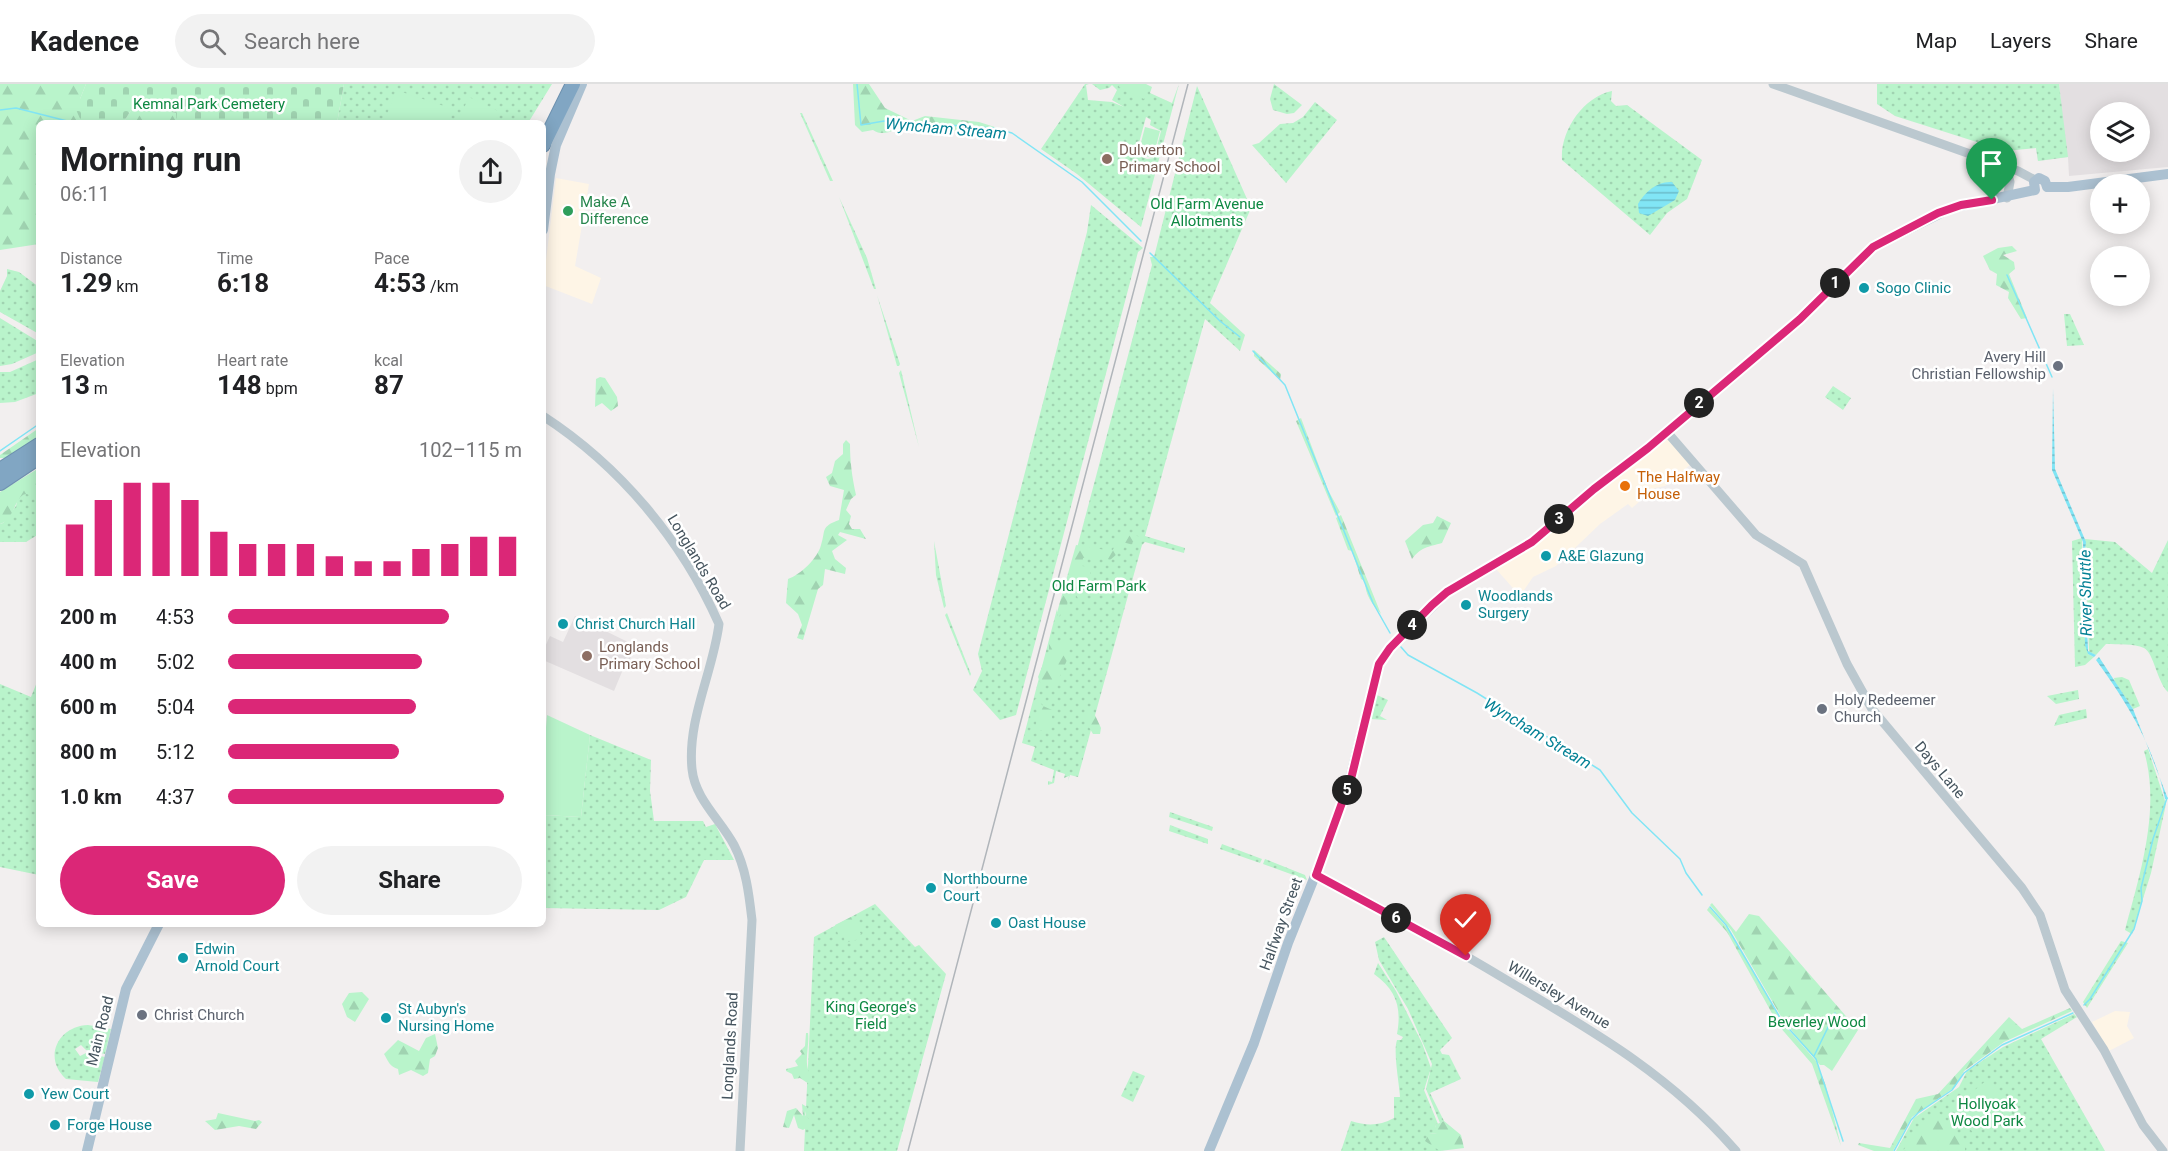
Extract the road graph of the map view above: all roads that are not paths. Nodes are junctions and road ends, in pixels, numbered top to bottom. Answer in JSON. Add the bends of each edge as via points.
{"nodes":[{"id":1,"x":563,"y":84,"type":"edge"},
{"id":2,"x":573,"y":84,"type":"edge"},
{"id":3,"x":582,"y":84,"type":"edge"},
{"id":4,"x":1773,"y":84,"type":"edge"},
{"id":5,"x":545,"y":120,"type":"edge"},
{"id":6,"x":546,"y":139,"type":"edge"},
{"id":7,"x":2006,"y":167,"type":"junction"},
{"id":8,"x":2168,"y":174,"type":"edge"},
{"id":9,"x":2035,"y":185,"type":"junction"},
{"id":10,"x":2007,"y":198,"type":"junction"},
{"id":11,"x":546,"y":206,"type":"edge"},
{"id":12,"x":546,"y":418,"type":"edge"},
{"id":13,"x":1667,"y":432,"type":"junction"},
{"id":14,"x":36,"y":447,"type":"edge"},
{"id":15,"x":36,"y":459,"type":"edge"},
{"id":16,"x":0,"y":470,"type":"edge"},
{"id":17,"x":0,"y":483,"type":"edge"},
{"id":18,"x":1316,"y":875,"type":"junction"},
{"id":19,"x":157,"y":927,"type":"edge"},
{"id":20,"x":87,"y":1151,"type":"edge"},
{"id":21,"x":740,"y":1151,"type":"edge"},
{"id":22,"x":1209,"y":1151,"type":"edge"},
{"id":23,"x":1736,"y":1151,"type":"edge"},
{"id":24,"x":2163,"y":1151,"type":"edge"}],
"edges":[{"from":1,"to":5,"type":"highway"},
{"from":2,"to":6,"type":"highway"},
{"from":3,"to":11,"type":"main road","via":[[556,145]]},
{"from":4,"to":7,"type":"street"},
{"from":7,"to":9,"type":"street"},
{"from":7,"to":10,"type":"street","via":[[2010,182]]},
{"from":8,"to":9,"type":"main road","name":"Halfway Street","via":[[2047,187],[2041,192]]},
{"from":9,"to":10,"type":"main road","name":"Halfway Street"},
{"from":10,"to":13,"type":"main road","name":"Halfway Street","via":[[1951,208],[1873,247],[1800,319]]},
{"from":12,"to":21,"type":"street","name":"Longlands Road","via":[[607,466],[662,526],[719,624],[695,725],[692,769],[701,796],[734,845],[749,891],[752,920]]},
{"from":13,"to":18,"type":"main road","name":"Halfway Street","via":[[1532,542],[1447,592],[1390,648],[1379,664],[1352,775]]},
{"from":13,"to":24,"type":"street","name":"Days Lane","via":[[1756,535],[1803,564],[1847,664],[1872,709],[2022,888],[2040,915],[2065,990],[2104,1050],[2143,1125]]},
{"from":14,"to":16,"type":"highway"},
{"from":15,"to":17,"type":"highway"},
{"from":18,"to":22,"type":"main road","name":"Halfway Street"},
{"from":18,"to":23,"type":"street","name":"Willersley Avenue","via":[[1475,962],[1646,1066]]},
{"from":19,"to":20,"type":"main road","name":"Main Road","via":[[126,989]]}]}
